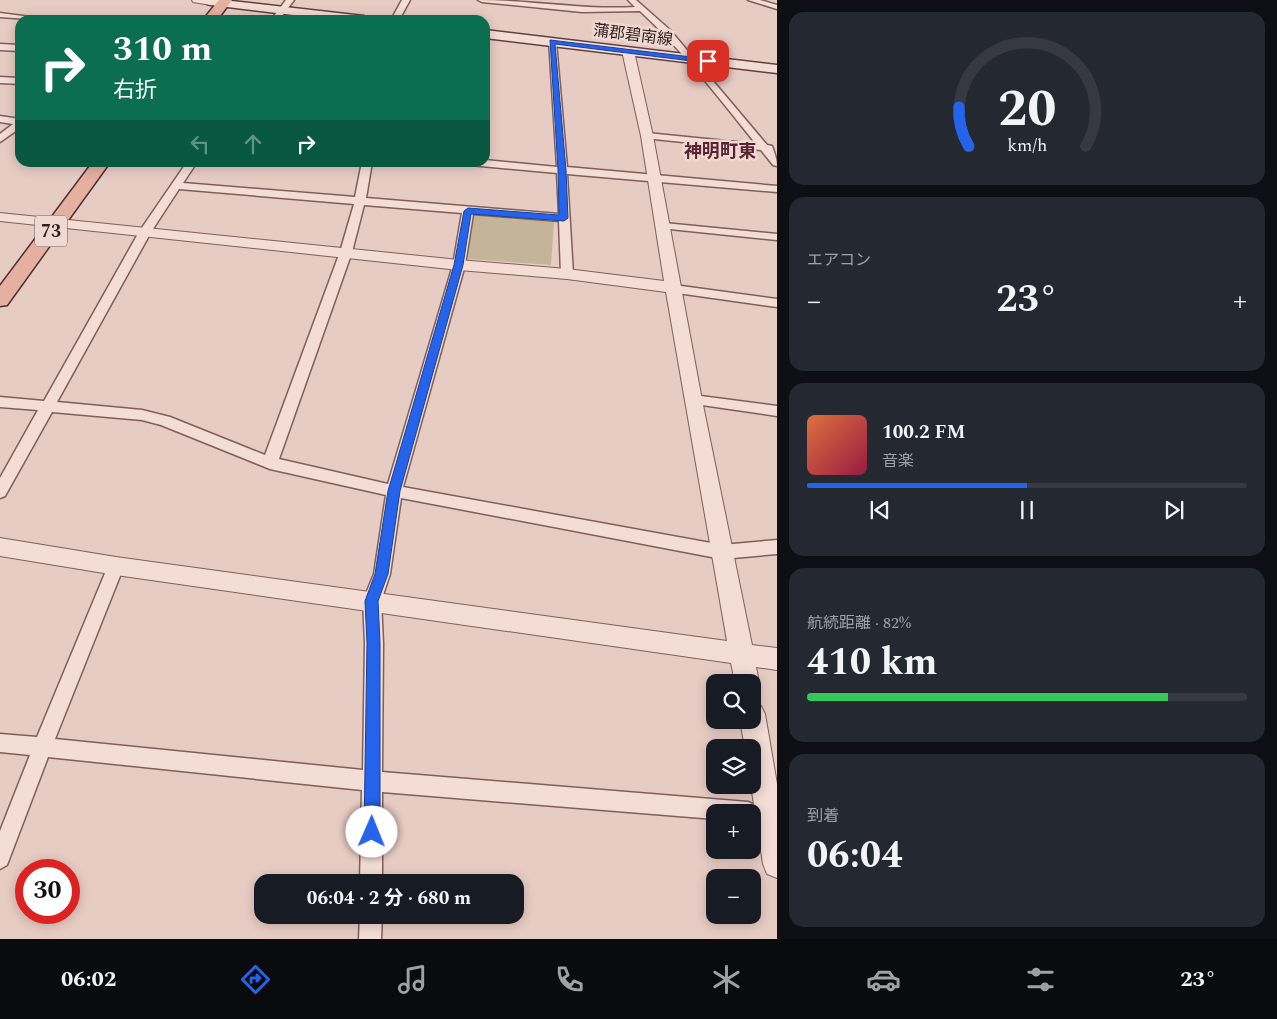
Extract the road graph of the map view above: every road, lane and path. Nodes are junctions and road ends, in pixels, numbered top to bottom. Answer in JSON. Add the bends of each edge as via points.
{"nodes":[{"id":1,"x":290,"y":0,"type":"edge"},
{"id":2,"x":406,"y":0,"type":"edge"},
{"id":3,"x":482,"y":0,"type":"edge"},
{"id":4,"x":632,"y":0,"type":"edge"},
{"id":5,"x":752,"y":0,"type":"edge"},
{"id":6,"x":214,"y":1,"type":"edge"},
{"id":7,"x":524,"y":2,"type":"edge"},
{"id":8,"x":777,"y":7,"type":"edge"},
{"id":9,"x":642,"y":9,"type":"junction"},
{"id":10,"x":0,"y":15,"type":"edge"},
{"id":11,"x":201,"y":15,"type":"edge"},
{"id":12,"x":211,"y":15,"type":"edge"},
{"id":13,"x":278,"y":15,"type":"edge"},
{"id":14,"x":398,"y":15,"type":"edge"},
{"id":15,"x":15,"y":17,"type":"edge"},
{"id":16,"x":490,"y":35,"type":"edge"},
{"id":17,"x":552,"y":42,"type":"junction"},
{"id":18,"x":0,"y":47,"type":"edge"},
{"id":19,"x":15,"y":48,"type":"edge"},
{"id":20,"x":628,"y":52,"type":"junction"},
{"id":21,"x":691,"y":59,"type":"junction"},
{"id":22,"x":777,"y":69,"type":"edge"},
{"id":23,"x":0,"y":80,"type":"edge"},
{"id":24,"x":15,"y":81,"type":"edge"},
{"id":25,"x":0,"y":120,"type":"edge"},
{"id":26,"x":15,"y":122,"type":"edge"},
{"id":27,"x":15,"y":126,"type":"edge"},
{"id":28,"x":648,"y":136,"type":"junction"},
{"id":29,"x":0,"y":139,"type":"edge"},
{"id":30,"x":763,"y":147,"type":"junction"},
{"id":31,"x":777,"y":148,"type":"edge"},
{"id":32,"x":777,"y":163,"type":"edge"},
{"id":33,"x":490,"y":164,"type":"edge"},
{"id":34,"x":84,"y":167,"type":"edge"},
{"id":35,"x":98,"y":167,"type":"edge"},
{"id":36,"x":189,"y":167,"type":"edge"},
{"id":37,"x":365,"y":167,"type":"edge"},
{"id":38,"x":562,"y":170,"type":"junction"},
{"id":39,"x":654,"y":179,"type":"junction"},
{"id":40,"x":178,"y":186,"type":"junction"},
{"id":41,"x":777,"y":189,"type":"edge"},
{"id":42,"x":360,"y":201,"type":"junction"},
{"id":43,"x":468,"y":211,"type":"junction"},
{"id":44,"x":0,"y":217,"type":"edge"},
{"id":45,"x":564,"y":218,"type":"junction"},
{"id":46,"x":48,"y":222,"type":"junction"},
{"id":47,"x":664,"y":226,"type":"junction"},
{"id":48,"x":145,"y":232,"type":"junction"},
{"id":49,"x":777,"y":237,"type":"edge"},
{"id":50,"x":346,"y":252,"type":"junction"},
{"id":51,"x":459,"y":265,"type":"junction"},
{"id":52,"x":0,"y":274,"type":"edge"},
{"id":53,"x":567,"y":274,"type":"junction"},
{"id":54,"x":674,"y":289,"type":"junction"},
{"id":55,"x":0,"y":300,"type":"edge"},
{"id":56,"x":777,"y":302,"type":"edge"},
{"id":57,"x":693,"y":400,"type":"junction"},
{"id":58,"x":0,"y":402,"type":"edge"},
{"id":59,"x":48,"y":406,"type":"junction"},
{"id":60,"x":777,"y":411,"type":"edge"},
{"id":61,"x":270,"y":464,"type":"junction"},
{"id":62,"x":394,"y":491,"type":"junction"},
{"id":63,"x":0,"y":492,"type":"edge"},
{"id":64,"x":0,"y":547,"type":"edge"},
{"id":65,"x":777,"y":547,"type":"edge"},
{"id":66,"x":722,"y":552,"type":"junction"},
{"id":67,"x":116,"y":566,"type":"junction"},
{"id":68,"x":372,"y":601,"type":"junction"},
{"id":69,"x":743,"y":654,"type":"junction"},
{"id":70,"x":777,"y":659,"type":"edge"},
{"id":71,"x":746,"y":674,"type":"edge"},
{"id":72,"x":754,"y":729,"type":"edge"},
{"id":73,"x":0,"y":743,"type":"edge"},
{"id":74,"x":43,"y":746,"type":"junction"},
{"id":75,"x":373,"y":781,"type":"junction"},
{"id":76,"x":762,"y":814,"type":"edge"},
{"id":77,"x":0,"y":858,"type":"edge"},
{"id":78,"x":777,"y":864,"type":"edge"},
{"id":79,"x":371,"y":874,"type":"edge"},
{"id":80,"x":371,"y":924,"type":"edge"},
{"id":81,"x":370,"y":939,"type":"edge"}],
"edges":[{"from":1,"to":13,"type":"street"},
{"from":2,"to":14,"type":"street"},
{"from":3,"to":7,"type":"street"},
{"from":4,"to":9,"type":"street"},
{"from":5,"to":8,"type":"street"},
{"from":6,"to":11,"type":"main road"},
{"from":6,"to":12,"type":"main road"},
{"from":6,"to":13,"type":"main road"},
{"from":7,"to":9,"type":"street","via":[[590,11]]},
{"from":9,"to":21,"type":"street"},
{"from":10,"to":15,"type":"street"},
{"from":16,"to":17,"type":"main road","name":"蒲郡碧南線"},
{"from":17,"to":20,"type":"main road","name":"蒲郡碧南線"},
{"from":17,"to":38,"type":"street"},
{"from":18,"to":19,"type":"street"},
{"from":20,"to":21,"type":"main road","name":"蒲郡碧南線"},
{"from":20,"to":28,"type":"street"},
{"from":21,"to":22,"type":"main road","name":"蒲郡碧南線"},
{"from":21,"to":30,"type":"street"},
{"from":23,"to":24,"type":"street"},
{"from":25,"to":26,"type":"street"},
{"from":27,"to":29,"type":"street"},
{"from":28,"to":30,"type":"street"},
{"from":28,"to":39,"type":"street"},
{"from":30,"to":31,"type":"street"},
{"from":30,"to":32,"type":"street"},
{"from":33,"to":38,"type":"street"},
{"from":34,"to":46,"type":"main road","number":"73"},
{"from":35,"to":46,"type":"main road","number":"73"},
{"from":36,"to":40,"type":"street"},
{"from":37,"to":42,"type":"street"},
{"from":38,"to":39,"type":"street"},
{"from":38,"to":45,"type":"street"},
{"from":39,"to":41,"type":"street"},
{"from":39,"to":47,"type":"street"},
{"from":40,"to":42,"type":"street"},
{"from":40,"to":48,"type":"street"},
{"from":42,"to":43,"type":"street"},
{"from":42,"to":50,"type":"street"},
{"from":43,"to":45,"type":"street"},
{"from":43,"to":51,"type":"street"},
{"from":44,"to":46,"type":"street"},
{"from":45,"to":53,"type":"street"},
{"from":46,"to":48,"type":"street"},
{"from":46,"to":52,"type":"main road","number":"73"},
{"from":46,"to":55,"type":"main road","number":"73"},
{"from":47,"to":49,"type":"street"},
{"from":47,"to":54,"type":"street"},
{"from":48,"to":50,"type":"street"},
{"from":48,"to":59,"type":"street"},
{"from":50,"to":51,"type":"street"},
{"from":50,"to":61,"type":"street"},
{"from":51,"to":53,"type":"street"},
{"from":51,"to":62,"type":"street"},
{"from":53,"to":54,"type":"street"},
{"from":54,"to":56,"type":"street"},
{"from":54,"to":57,"type":"street"},
{"from":57,"to":60,"type":"street"},
{"from":57,"to":66,"type":"street"},
{"from":58,"to":59,"type":"street"},
{"from":59,"to":61,"type":"street","via":[[142,415],[165,421]]},
{"from":59,"to":63,"type":"street"},
{"from":61,"to":62,"type":"street"},
{"from":62,"to":66,"type":"street"},
{"from":62,"to":68,"type":"street","via":[[382,574]]},
{"from":64,"to":67,"type":"street"},
{"from":65,"to":66,"type":"street"},
{"from":66,"to":69,"type":"street"},
{"from":67,"to":68,"type":"street"},
{"from":67,"to":74,"type":"street"},
{"from":68,"to":69,"type":"street"},
{"from":68,"to":75,"type":"street"},
{"from":69,"to":70,"type":"street"},
{"from":69,"to":71,"type":"street"},
{"from":72,"to":76,"type":"street"},
{"from":73,"to":74,"type":"street"},
{"from":74,"to":75,"type":"street"},
{"from":74,"to":77,"type":"street"},
{"from":75,"to":76,"type":"street"},
{"from":75,"to":79,"type":"street"},
{"from":76,"to":78,"type":"street"},
{"from":80,"to":81,"type":"street"}]}
